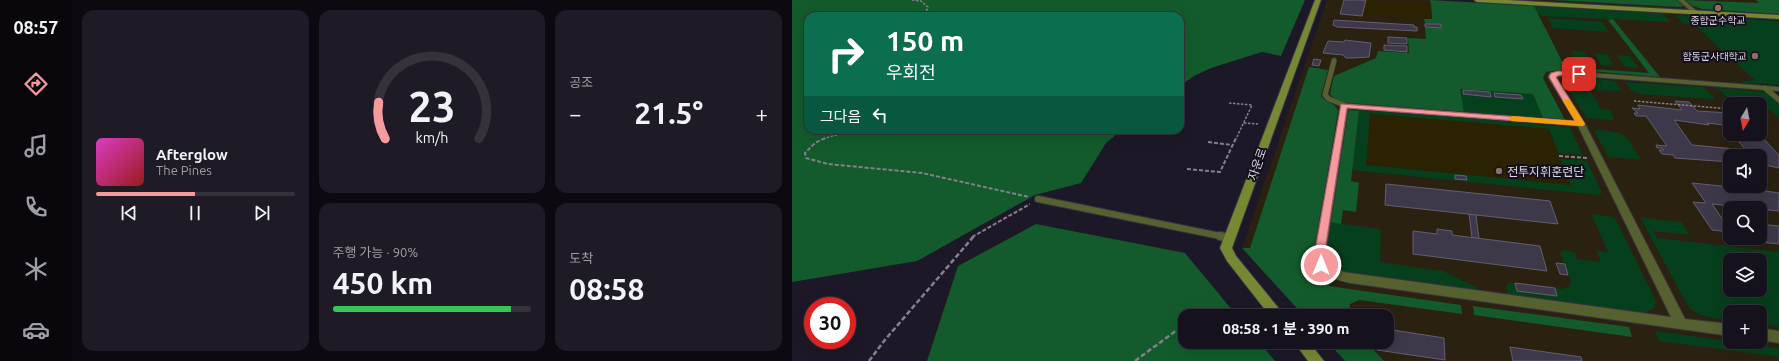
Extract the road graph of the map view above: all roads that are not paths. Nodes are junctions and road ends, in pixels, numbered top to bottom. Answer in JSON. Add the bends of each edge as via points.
{"nodes":[{"id":1,"x":1318,"y":0,"type":"edge"},
{"id":2,"x":1477,"y":0,"type":"edge"},
{"id":3,"x":1681,"y":0,"type":"edge"},
{"id":4,"x":1696,"y":13,"type":"junction"},
{"id":5,"x":1779,"y":17,"type":"edge"},
{"id":6,"x":1334,"y":60,"type":"dead end"},
{"id":7,"x":1765,"y":88,"type":"junction"},
{"id":8,"x":1779,"y":89,"type":"edge"},
{"id":9,"x":1779,"y":100,"type":"edge"},
{"id":10,"x":1344,"y":105,"type":"junction"},
{"id":11,"x":1581,"y":124,"type":"junction"},
{"id":12,"x":1038,"y":199,"type":"road end"},
{"id":13,"x":1228,"y":238,"type":"junction"},
{"id":14,"x":1272,"y":309,"type":"edge"},
{"id":15,"x":1681,"y":324,"type":"junction"},
{"id":16,"x":1723,"y":329,"type":"edge"},
{"id":17,"x":1767,"y":335,"type":"edge"},
{"id":18,"x":1779,"y":337,"type":"edge"},
{"id":19,"x":1307,"y":349,"type":"edge"},
{"id":20,"x":1317,"y":361,"type":"edge"}],
"edges":[{"from":1,"to":13,"type":"street","name":"자운로","via":[[1247,195]]},
{"from":2,"to":4,"type":"street"},
{"from":3,"to":4,"type":"street"},
{"from":4,"to":5,"type":"street"},
{"from":6,"to":10,"type":"lane","via":[[1325,95]]},
{"from":7,"to":8,"type":"street"},
{"from":7,"to":9,"type":"lane"},
{"from":7,"to":11,"type":"street","via":[[1553,74],[1554,80]]},
{"from":10,"to":11,"type":"street"},
{"from":10,"to":15,"type":"street","via":[[1319,257],[1321,265],[1327,271],[1350,278]]},
{"from":11,"to":15,"type":"street"},
{"from":12,"to":13,"type":"lane"},
{"from":13,"to":14,"type":"street","via":[[1226,248],[1231,258]]},
{"from":15,"to":16,"type":"street"},
{"from":17,"to":18,"type":"street"},
{"from":19,"to":20,"type":"street"}]}
